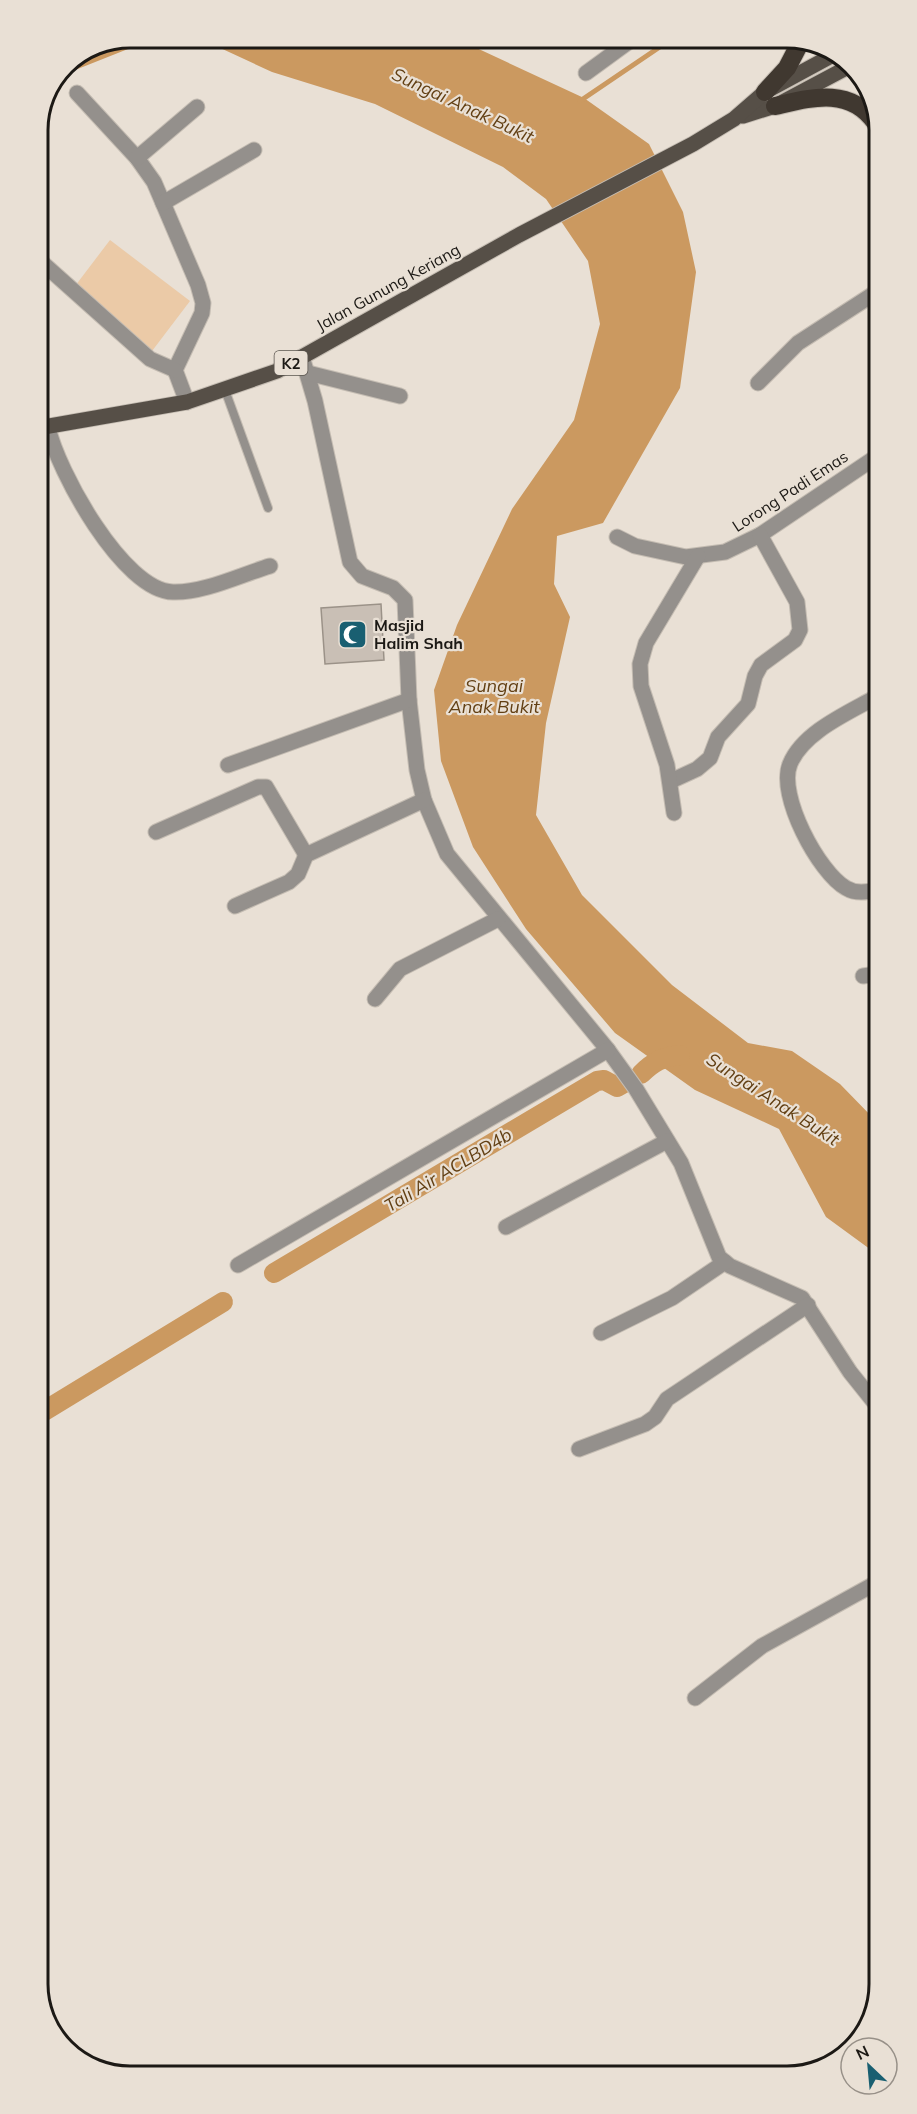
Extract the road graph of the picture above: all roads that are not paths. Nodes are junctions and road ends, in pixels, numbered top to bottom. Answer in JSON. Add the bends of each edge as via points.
{"nodes":[{"id":1,"x":620,"y":48,"type":"edge"},
{"id":2,"x":797,"y":49,"type":"edge"},
{"id":3,"x":828,"y":59,"type":"edge"},
{"id":4,"x":842,"y":69,"type":"edge"},
{"id":5,"x":586,"y":73,"type":"dead end"},
{"id":6,"x":76,"y":93,"type":"dead end"},
{"id":7,"x":770,"y":99,"type":"junction"},
{"id":8,"x":197,"y":107,"type":"dead end"},
{"id":9,"x":867,"y":112,"type":"edge"},
{"id":10,"x":254,"y":150,"type":"dead end"},
{"id":11,"x":137,"y":158,"type":"junction"},
{"id":12,"x":163,"y":203,"type":"junction"},
{"id":13,"x":48,"y":268,"type":"edge"},
{"id":14,"x":869,"y":297,"type":"edge"},
{"id":15,"x":302,"y":357,"type":"junction"},
{"id":16,"x":175,"y":370,"type":"junction"},
{"id":17,"x":308,"y":373,"type":"junction"},
{"id":18,"x":758,"y":383,"type":"dead end"},
{"id":19,"x":225,"y":390,"type":"junction"},
{"id":20,"x":400,"y":396,"type":"dead end"},
{"id":21,"x":187,"y":402,"type":"junction"},
{"id":22,"x":48,"y":426,"type":"edge"},
{"id":23,"x":48,"y":451,"type":"edge"},
{"id":24,"x":869,"y":462,"type":"edge"},
{"id":25,"x":268,"y":508,"type":"dead end"},
{"id":26,"x":760,"y":535,"type":"junction"},
{"id":27,"x":618,"y":537,"type":"dead end"},
{"id":28,"x":698,"y":556,"type":"junction"},
{"id":29,"x":270,"y":566,"type":"dead end"},
{"id":30,"x":409,"y":700,"type":"junction"},
{"id":31,"x":869,"y":702,"type":"edge"},
{"id":32,"x":228,"y":765,"type":"dead end"},
{"id":33,"x":671,"y":781,"type":"junction"},
{"id":34,"x":424,"y":800,"type":"junction"},
{"id":35,"x":674,"y":813,"type":"dead end"},
{"id":36,"x":156,"y":832,"type":"dead end"},
{"id":37,"x":306,"y":855,"type":"junction"},
{"id":38,"x":869,"y":893,"type":"edge"},
{"id":39,"x":235,"y":906,"type":"dead end"},
{"id":40,"x":498,"y":919,"type":"junction"},
{"id":41,"x":375,"y":999,"type":"dead end"},
{"id":42,"x":608,"y":1050,"type":"junction"},
{"id":43,"x":667,"y":1141,"type":"junction"},
{"id":44,"x":506,"y":1227,"type":"dead end"},
{"id":45,"x":725,"y":1262,"type":"junction"},
{"id":46,"x":238,"y":1265,"type":"dead end"},
{"id":47,"x":808,"y":1305,"type":"junction"},
{"id":48,"x":601,"y":1333,"type":"dead end"},
{"id":49,"x":869,"y":1395,"type":"edge"},
{"id":50,"x":579,"y":1449,"type":"dead end"},
{"id":51,"x":869,"y":1587,"type":"edge"},
{"id":52,"x":695,"y":1698,"type":"dead end"}],
"edges":[{"from":1,"to":5,"type":"street"},
{"from":2,"to":7,"type":"highway"},
{"from":3,"to":7,"type":"main road","name":"Jalan Gunung Keriang","number":"K2"},
{"from":4,"to":7,"type":"main road","name":"Jalan Gunung Keriang","number":"K2"},
{"from":6,"to":11,"type":"street"},
{"from":7,"to":9,"type":"highway","via":[[831,95]]},
{"from":7,"to":15,"type":"main road","name":"Jalan Gunung Keriang","number":"K2"},
{"from":8,"to":11,"type":"street"},
{"from":10,"to":12,"type":"street"},
{"from":11,"to":12,"type":"street"},
{"from":12,"to":16,"type":"street","via":[[203,303],[199,321]]},
{"from":13,"to":16,"type":"street","via":[[150,359]]},
{"from":14,"to":18,"type":"street","via":[[806,337]]},
{"from":15,"to":17,"type":"street"},
{"from":15,"to":19,"type":"main road","name":"Jalan Gunung Keriang","number":"K2","via":[[277,371]]},
{"from":16,"to":21,"type":"street"},
{"from":17,"to":20,"type":"street"},
{"from":17,"to":30,"type":"street","via":[[350,562],[362,576],[393,588],[405,600]]},
{"from":19,"to":21,"type":"main road","name":"Jalan Gunung Keriang","number":"K2"},
{"from":19,"to":25,"type":"lane"},
{"from":21,"to":22,"type":"main road","name":"Jalan Gunung Keriang","number":"K2"},
{"from":23,"to":29,"type":"street","via":[[121,560],[135,575],[155,587],[171,592],[198,588]]},
{"from":24,"to":26,"type":"street","name":"Lorong Padi Emas"},
{"from":26,"to":28,"type":"street","name":"Lorong Padi Emas","via":[[725,552]]},
{"from":26,"to":33,"type":"street","via":[[796,603],[800,630],[795,640],[761,665],[748,704],[718,737],[710,758]]},
{"from":27,"to":28,"type":"street","name":"Lorong Padi Emas","via":[[635,546]]},
{"from":28,"to":33,"type":"street","via":[[646,643],[640,664],[640,687]]},
{"from":30,"to":32,"type":"street"},
{"from":30,"to":34,"type":"street"},
{"from":31,"to":38,"type":"street","via":[[818,733],[801,748],[787,774],[791,806],[815,851],[838,883],[856,892]]},
{"from":33,"to":35,"type":"street"},
{"from":34,"to":37,"type":"street"},
{"from":34,"to":40,"type":"street","via":[[447,854]]},
{"from":36,"to":37,"type":"street","via":[[258,787],[266,787]]},
{"from":37,"to":39,"type":"street","via":[[298,874],[289,882]]},
{"from":40,"to":41,"type":"street","via":[[400,969]]},
{"from":40,"to":42,"type":"street"},
{"from":42,"to":43,"type":"street"},
{"from":42,"to":46,"type":"street"},
{"from":43,"to":44,"type":"street"},
{"from":43,"to":45,"type":"street","via":[[681,1163],[715,1249]]},
{"from":45,"to":47,"type":"street","via":[[802,1298]]},
{"from":45,"to":48,"type":"street","via":[[672,1298]]},
{"from":47,"to":49,"type":"street"},
{"from":47,"to":50,"type":"street","via":[[667,1399],[651,1420]]},
{"from":51,"to":52,"type":"street","via":[[762,1646]]}]}
